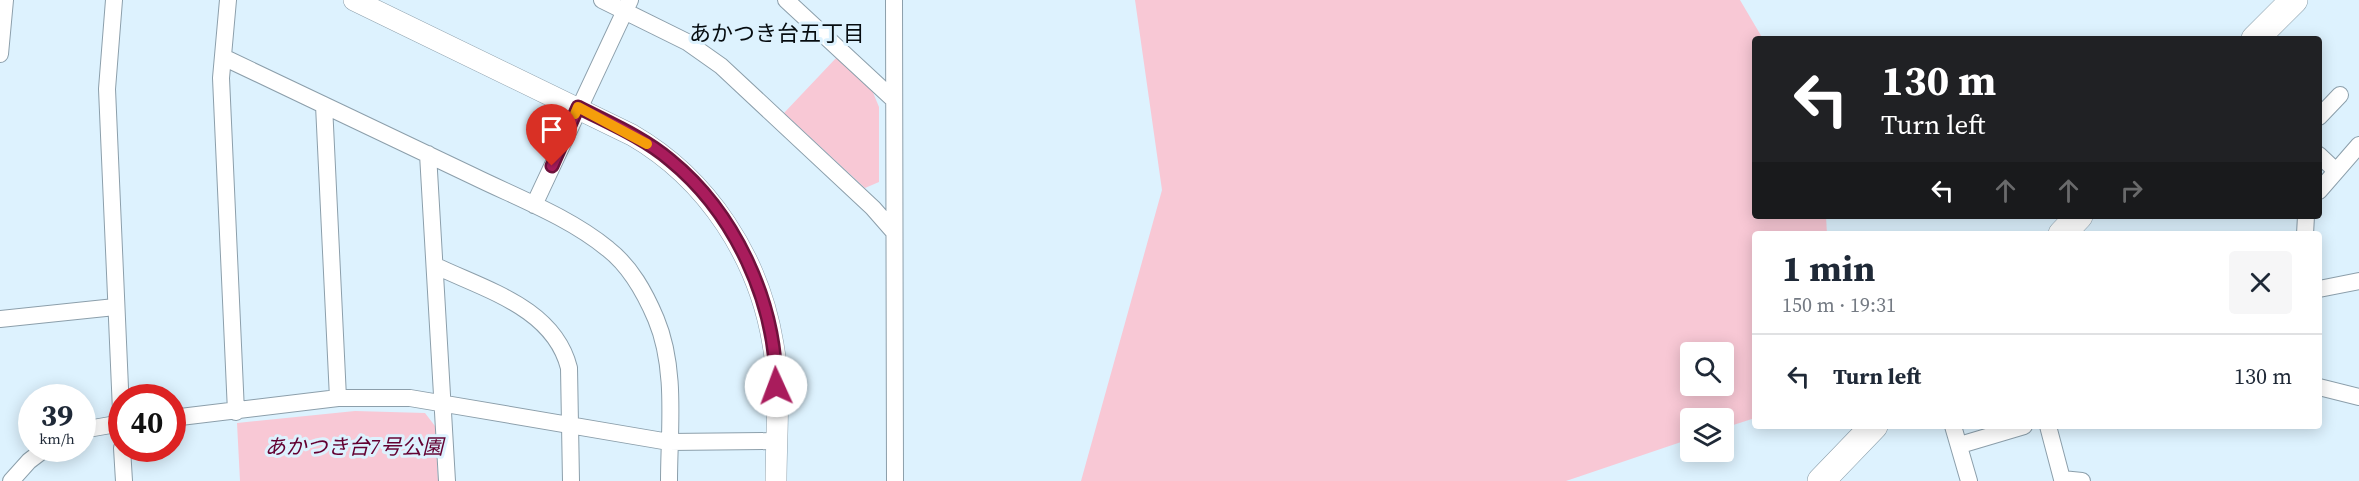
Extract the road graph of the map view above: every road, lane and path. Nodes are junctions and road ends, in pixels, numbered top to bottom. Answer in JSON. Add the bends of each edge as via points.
{"nodes":[{"id":1,"x":5,"y":0,"type":"edge"},
{"id":2,"x":114,"y":0,"type":"edge"},
{"id":3,"x":228,"y":0,"type":"edge"},
{"id":4,"x":354,"y":0,"type":"edge"},
{"id":5,"x":602,"y":0,"type":"edge"},
{"id":6,"x":786,"y":0,"type":"edge"},
{"id":7,"x":894,"y":0,"type":"edge"},
{"id":8,"x":2294,"y":0,"type":"edge"},
{"id":9,"x":627,"y":5,"type":"edge"},
{"id":10,"x":2258,"y":36,"type":"edge"},
{"id":11,"x":0,"y":54,"type":"edge"},
{"id":12,"x":223,"y":57,"type":"junction"},
{"id":13,"x":2340,"y":95,"type":"dead end"},
{"id":14,"x":894,"y":100,"type":"junction"},
{"id":15,"x":324,"y":105,"type":"junction"},
{"id":16,"x":578,"y":107,"type":"junction"},
{"id":17,"x":2322,"y":114,"type":"edge"},
{"id":18,"x":2359,"y":145,"type":"edge"},
{"id":19,"x":428,"y":154,"type":"junction"},
{"id":20,"x":2322,"y":158,"type":"edge"},
{"id":21,"x":2336,"y":171,"type":"junction"},
{"id":22,"x":2322,"y":187,"type":"edge"},
{"id":23,"x":534,"y":205,"type":"junction"},
{"id":24,"x":894,"y":232,"type":"junction"},
{"id":25,"x":436,"y":266,"type":"junction"},
{"id":26,"x":2359,"y":280,"type":"edge"},
{"id":27,"x":2322,"y":288,"type":"edge"},
{"id":28,"x":115,"y":307,"type":"junction"},
{"id":29,"x":0,"y":319,"type":"edge"},
{"id":30,"x":119,"y":384,"type":"edge"},
{"id":31,"x":2322,"y":388,"type":"edge"},
{"id":32,"x":2359,"y":397,"type":"edge"},
{"id":33,"x":338,"y":398,"type":"junction"},
{"id":34,"x":443,"y":403,"type":"junction"},
{"id":35,"x":236,"y":412,"type":"junction"},
{"id":36,"x":186,"y":417,"type":"edge"},
{"id":37,"x":571,"y":425,"type":"junction"},
{"id":38,"x":1871,"y":429,"type":"edge"},
{"id":39,"x":1954,"y":429,"type":"edge"},
{"id":40,"x":2014,"y":429,"type":"edge"},
{"id":41,"x":2049,"y":429,"type":"edge"},
{"id":42,"x":776,"y":441,"type":"junction"},
{"id":43,"x":669,"y":442,"type":"junction"},
{"id":44,"x":1960,"y":445,"type":"junction"},
{"id":45,"x":27,"y":462,"type":"edge"},
{"id":46,"x":123,"y":462,"type":"edge"},
{"id":47,"x":11,"y":481,"type":"edge"},
{"id":48,"x":124,"y":481,"type":"edge"},
{"id":49,"x":447,"y":481,"type":"edge"},
{"id":50,"x":572,"y":481,"type":"edge"},
{"id":51,"x":669,"y":481,"type":"edge"},
{"id":52,"x":776,"y":481,"type":"edge"},
{"id":53,"x":895,"y":481,"type":"edge"},
{"id":54,"x":1821,"y":481,"type":"edge"},
{"id":55,"x":1969,"y":481,"type":"edge"},
{"id":56,"x":2082,"y":481,"type":"edge"}],
"edges":[{"from":1,"to":11,"type":"street"},
{"from":2,"to":28,"type":"street","via":[[107,89]]},
{"from":3,"to":12,"type":"street"},
{"from":4,"to":16,"type":"street"},
{"from":5,"to":9,"type":"street"},
{"from":6,"to":14,"type":"street"},
{"from":7,"to":14,"type":"street"},
{"from":8,"to":10,"type":"main road"},
{"from":9,"to":16,"type":"street"},
{"from":9,"to":24,"type":"street","via":[[721,66],[865,200]]},
{"from":12,"to":15,"type":"street"},
{"from":12,"to":35,"type":"street"},
{"from":13,"to":17,"type":"street"},
{"from":14,"to":24,"type":"street"},
{"from":15,"to":19,"type":"street"},
{"from":15,"to":33,"type":"street"},
{"from":16,"to":23,"type":"street"},
{"from":16,"to":42,"type":"street","via":[[671,160],[710,202],[741,249],[760,294],[773,344]]},
{"from":18,"to":21,"type":"street"},
{"from":19,"to":23,"type":"street"},
{"from":19,"to":25,"type":"street"},
{"from":20,"to":21,"type":"street"},
{"from":21,"to":22,"type":"street"},
{"from":23,"to":43,"type":"street","via":[[608,249],[634,277],[658,322],[664,347]]},
{"from":24,"to":53,"type":"street"},
{"from":25,"to":34,"type":"street"},
{"from":25,"to":37,"type":"street","via":[[521,306],[554,334],[569,368]]},
{"from":26,"to":27,"type":"street"},
{"from":28,"to":29,"type":"street"},
{"from":28,"to":30,"type":"street"},
{"from":31,"to":32,"type":"street"},
{"from":33,"to":34,"type":"street","via":[[410,398]]},
{"from":33,"to":35,"type":"street"},
{"from":34,"to":37,"type":"street"},
{"from":34,"to":49,"type":"street"},
{"from":35,"to":36,"type":"street"},
{"from":37,"to":43,"type":"street"},
{"from":37,"to":50,"type":"street"},
{"from":38,"to":54,"type":"main road"},
{"from":39,"to":44,"type":"street"},
{"from":40,"to":44,"type":"street"},
{"from":41,"to":56,"type":"street","via":[[2062,479]]},
{"from":42,"to":43,"type":"street"},
{"from":42,"to":52,"type":"street"},
{"from":43,"to":51,"type":"street"},
{"from":44,"to":55,"type":"street"},
{"from":45,"to":47,"type":"street"},
{"from":46,"to":48,"type":"street"}]}
